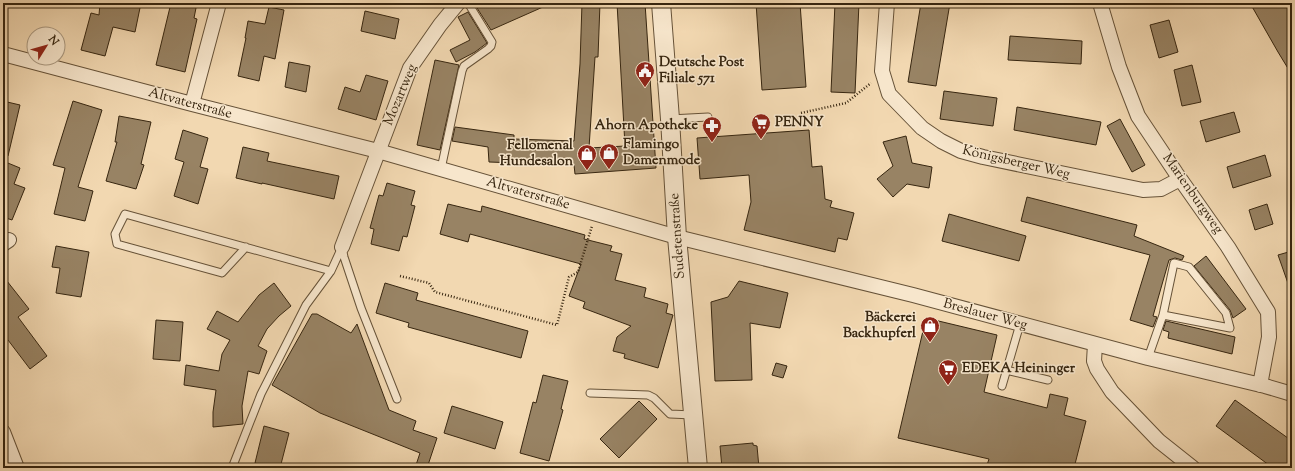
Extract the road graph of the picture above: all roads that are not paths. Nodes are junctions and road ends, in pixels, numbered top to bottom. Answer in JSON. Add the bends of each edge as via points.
{"nodes":[{"id":1,"x":219,"y":3,"type":"edge"},
{"id":2,"x":458,"y":3,"type":"edge"},
{"id":3,"x":468,"y":3,"type":"edge"},
{"id":4,"x":661,"y":3,"type":"edge"},
{"id":5,"x":887,"y":3,"type":"edge"},
{"id":6,"x":1100,"y":3,"type":"edge"},
{"id":7,"x":3,"y":54,"type":"edge"},
{"id":8,"x":192,"y":104,"type":"junction"},
{"id":9,"x":708,"y":117,"type":"dead end"},
{"id":10,"x":670,"y":119,"type":"junction"},
{"id":11,"x":378,"y":151,"type":"junction"},
{"id":12,"x":441,"y":169,"type":"junction"},
{"id":13,"x":1180,"y":179,"type":"junction"},
{"id":14,"x":677,"y":237,"type":"junction"},
{"id":15,"x":246,"y":247,"type":"junction"},
{"id":16,"x":342,"y":247,"type":"junction"},
{"id":17,"x":331,"y":271,"type":"junction"},
{"id":18,"x":1163,"y":315,"type":"junction"},
{"id":19,"x":1020,"y":324,"type":"junction"},
{"id":20,"x":1095,"y":344,"type":"junction"},
{"id":21,"x":1148,"y":358,"type":"junction"},
{"id":22,"x":1006,"y":370,"type":"junction"},
{"id":23,"x":1048,"y":380,"type":"dead end"},
{"id":24,"x":1260,"y":385,"type":"junction"},
{"id":25,"x":1002,"y":386,"type":"dead end"},
{"id":26,"x":590,"y":393,"type":"dead end"},
{"id":27,"x":1292,"y":394,"type":"edge"},
{"id":28,"x":397,"y":399,"type":"dead end"},
{"id":29,"x":693,"y":415,"type":"junction"},
{"id":30,"x":3,"y":432,"type":"edge"},
{"id":31,"x":17,"y":468,"type":"edge"},
{"id":32,"x":232,"y":468,"type":"edge"},
{"id":33,"x":698,"y":468,"type":"edge"},
{"id":34,"x":1194,"y":468,"type":"edge"}],
"edges":[{"from":1,"to":8,"type":"street"},
{"from":2,"to":11,"type":"street","name":"Mozartweg","via":[[410,68]]},
{"from":3,"to":12,"type":"lane","via":[[492,42],[488,49],[462,70]]},
{"from":4,"to":10,"type":"street","name":"Sudetenstraße"},
{"from":5,"to":13,"type":"street","name":"Königsberger Weg","via":[[882,71],[889,94],[922,128],[941,141],[983,158],[1144,190],[1161,189]]},
{"from":6,"to":13,"type":"street","name":"Marienburgweg","via":[[1119,67],[1138,116]]},
{"from":7,"to":8,"type":"street","name":"Altvaterstraße"},
{"from":8,"to":11,"type":"street","name":"Altvaterstraße"},
{"from":9,"to":10,"type":"lane"},
{"from":10,"to":14,"type":"street","name":"Sudetenstraße"},
{"from":11,"to":12,"type":"street","name":"Altvaterstraße"},
{"from":11,"to":16,"type":"street"},
{"from":12,"to":14,"type":"street","name":"Altvaterstraße"},
{"from":13,"to":24,"type":"street","name":"Marienburgweg","via":[[1228,247],[1268,312],[1269,337]]},
{"from":14,"to":19,"type":"street","name":"Breslauer Weg"},
{"from":14,"to":29,"type":"street","name":"Sudetenstraße"},
{"from":15,"to":15,"type":"lane","via":[[125,214],[115,234],[118,244],[222,273]]},
{"from":15,"to":17,"type":"lane"},
{"from":16,"to":17,"type":"lane"},
{"from":16,"to":28,"type":"lane"},
{"from":17,"to":32,"type":"lane","via":[[306,305],[261,394]]},
{"from":18,"to":18,"type":"lane","via":[[1178,317],[1230,328],[1226,313],[1189,267],[1174,263]]},
{"from":18,"to":21,"type":"lane"},
{"from":19,"to":20,"type":"street","name":"Breslauer Weg"},
{"from":19,"to":22,"type":"lane"},
{"from":20,"to":21,"type":"street","name":"Breslauer Weg"},
{"from":20,"to":34,"type":"street","via":[[1094,361],[1112,392],[1159,441]]},
{"from":21,"to":24,"type":"street","name":"Breslauer Weg"},
{"from":22,"to":23,"type":"lane"},
{"from":22,"to":25,"type":"lane"},
{"from":24,"to":27,"type":"street","name":"Breslauer Weg"},
{"from":26,"to":29,"type":"lane","via":[[648,395],[670,414]]},
{"from":29,"to":33,"type":"street","name":"Sudetenstraße"},
{"from":30,"to":31,"type":"street"}]}
